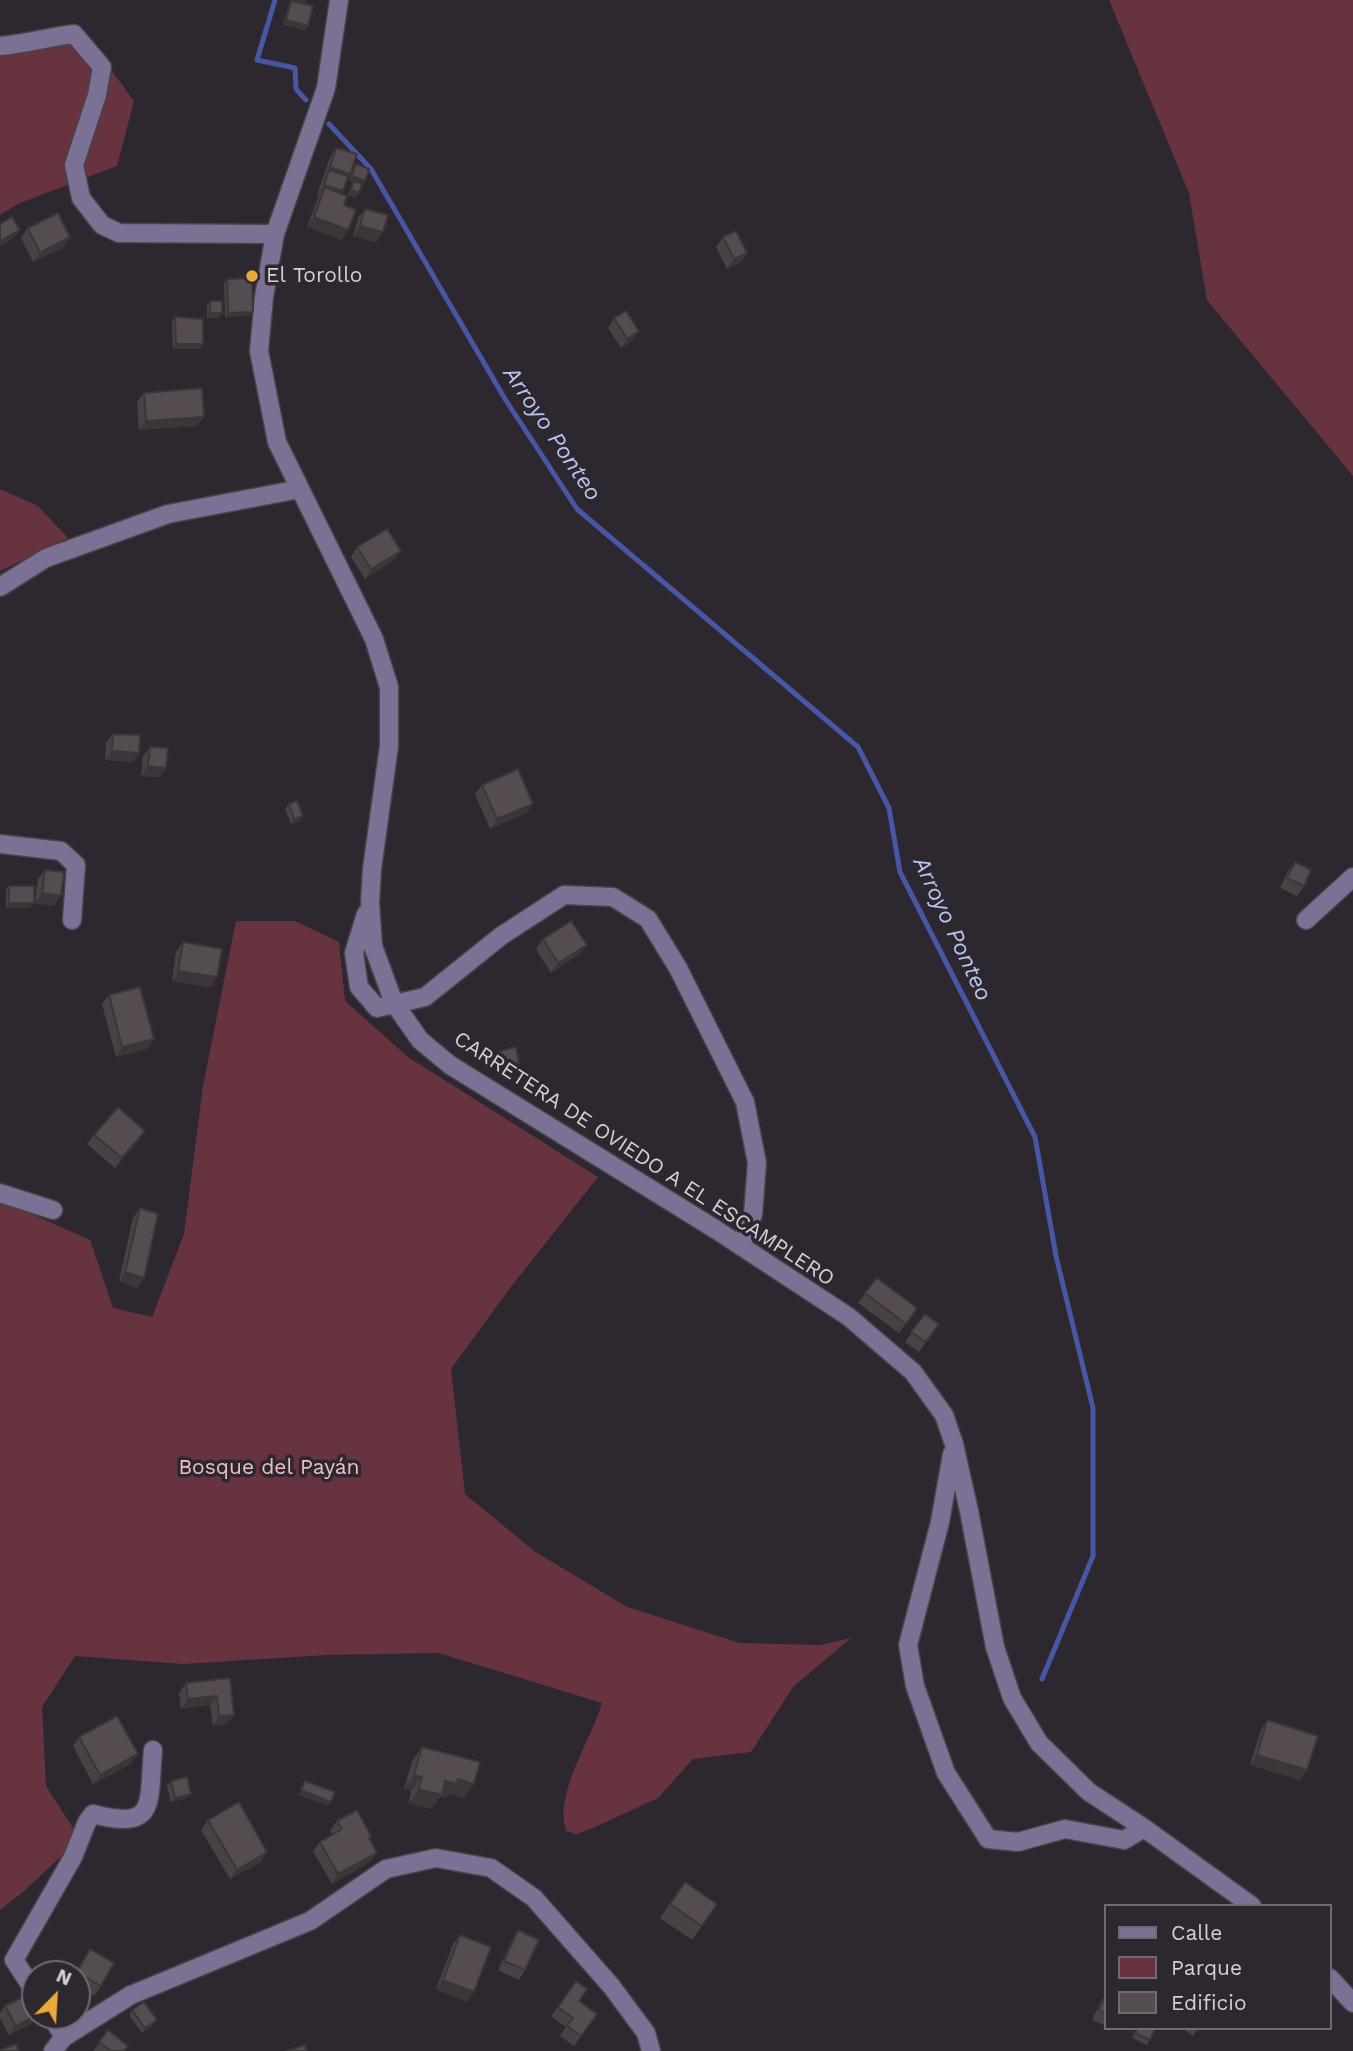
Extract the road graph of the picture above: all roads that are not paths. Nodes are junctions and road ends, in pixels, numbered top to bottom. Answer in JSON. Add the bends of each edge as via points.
{"nodes":[{"id":1,"x":339,"y":0,"type":"edge"},
{"id":2,"x":0,"y":46,"type":"edge"},
{"id":3,"x":275,"y":234,"type":"junction"},
{"id":4,"x":300,"y":489,"type":"junction"},
{"id":5,"x":0,"y":587,"type":"edge"},
{"id":6,"x":0,"y":844,"type":"edge"},
{"id":7,"x":1353,"y":877,"type":"edge"},
{"id":8,"x":370,"y":903,"type":"junction"},
{"id":9,"x":72,"y":920,"type":"dead end"},
{"id":10,"x":1306,"y":920,"type":"dead end"},
{"id":11,"x":394,"y":1003,"type":"junction"},
{"id":12,"x":0,"y":1193,"type":"edge"},
{"id":13,"x":52,"y":1210,"type":"dead end"},
{"id":14,"x":740,"y":1246,"type":"junction"},
{"id":15,"x":954,"y":1444,"type":"junction"},
{"id":16,"x":153,"y":1750,"type":"dead end"},
{"id":17,"x":1144,"y":1828,"type":"junction"},
{"id":18,"x":1249,"y":1904,"type":"edge"},
{"id":19,"x":7,"y":1963,"type":"edge"},
{"id":20,"x":21,"y":1978,"type":"edge"},
{"id":21,"x":1332,"y":1980,"type":"edge"},
{"id":22,"x":1353,"y":2003,"type":"edge"},
{"id":23,"x":59,"y":2044,"type":"edge"},
{"id":24,"x":651,"y":2051,"type":"edge"}],
"edges":[{"from":1,"to":3,"type":"street","name":"CARRETERA DE OVIEDO A EL ESCAMPLERO","via":[[326,88]]},
{"from":2,"to":3,"type":"street","via":[[74,34],[102,67],[74,165],[81,198],[102,225],[119,233]]},
{"from":3,"to":4,"type":"street","name":"CARRETERA DE OVIEDO A EL ESCAMPLERO","via":[[259,351],[277,442]]},
{"from":4,"to":5,"type":"street","via":[[168,514],[46,558]]},
{"from":4,"to":8,"type":"street","name":"CARRETERA DE OVIEDO A EL ESCAMPLERO","via":[[374,639],[389,687],[390,747]]},
{"from":6,"to":9,"type":"street","via":[[61,851],[76,865]]},
{"from":7,"to":10,"type":"street"},
{"from":8,"to":11,"type":"street","name":"CARRETERA DE OVIEDO A EL ESCAMPLERO","via":[[373,946]]},
{"from":8,"to":11,"type":"street","via":[[354,953],[359,988],[377,1008]]},
{"from":11,"to":14,"type":"street","name":"CARRETERA DE OVIEDO A EL ESCAMPLERO","via":[[420,1040],[450,1065]]},
{"from":11,"to":14,"type":"street","via":[[425,997],[501,936],[564,895],[613,897],[648,919],[678,968],[745,1102],[757,1163],[753,1214]]},
{"from":12,"to":13,"type":"street"},
{"from":14,"to":15,"type":"street","name":"CARRETERA DE OVIEDO A EL ESCAMPLERO","via":[[849,1317],[913,1373],[944,1415]]},
{"from":15,"to":17,"type":"street","name":"CARRETERA DE OVIEDO A EL ESCAMPLERO","via":[[995,1647],[1012,1699],[1039,1743],[1088,1791]]},
{"from":15,"to":17,"type":"street","via":[[940,1522],[908,1645],[915,1686],[946,1773],[989,1839],[1018,1842],[1065,1829],[1125,1840]]},
{"from":16,"to":19,"type":"street","via":[[144,1813],[123,1820],[93,1814],[73,1857]]},
{"from":17,"to":18,"type":"street","name":"CARRETERA DE OVIEDO A EL ESCAMPLERO"},
{"from":19,"to":20,"type":"street"},
{"from":21,"to":22,"type":"street"},
{"from":23,"to":24,"type":"street","via":[[131,1995],[310,1921],[386,1870],[436,1858],[491,1868],[534,1898],[612,1987],[646,2033]]}]}
